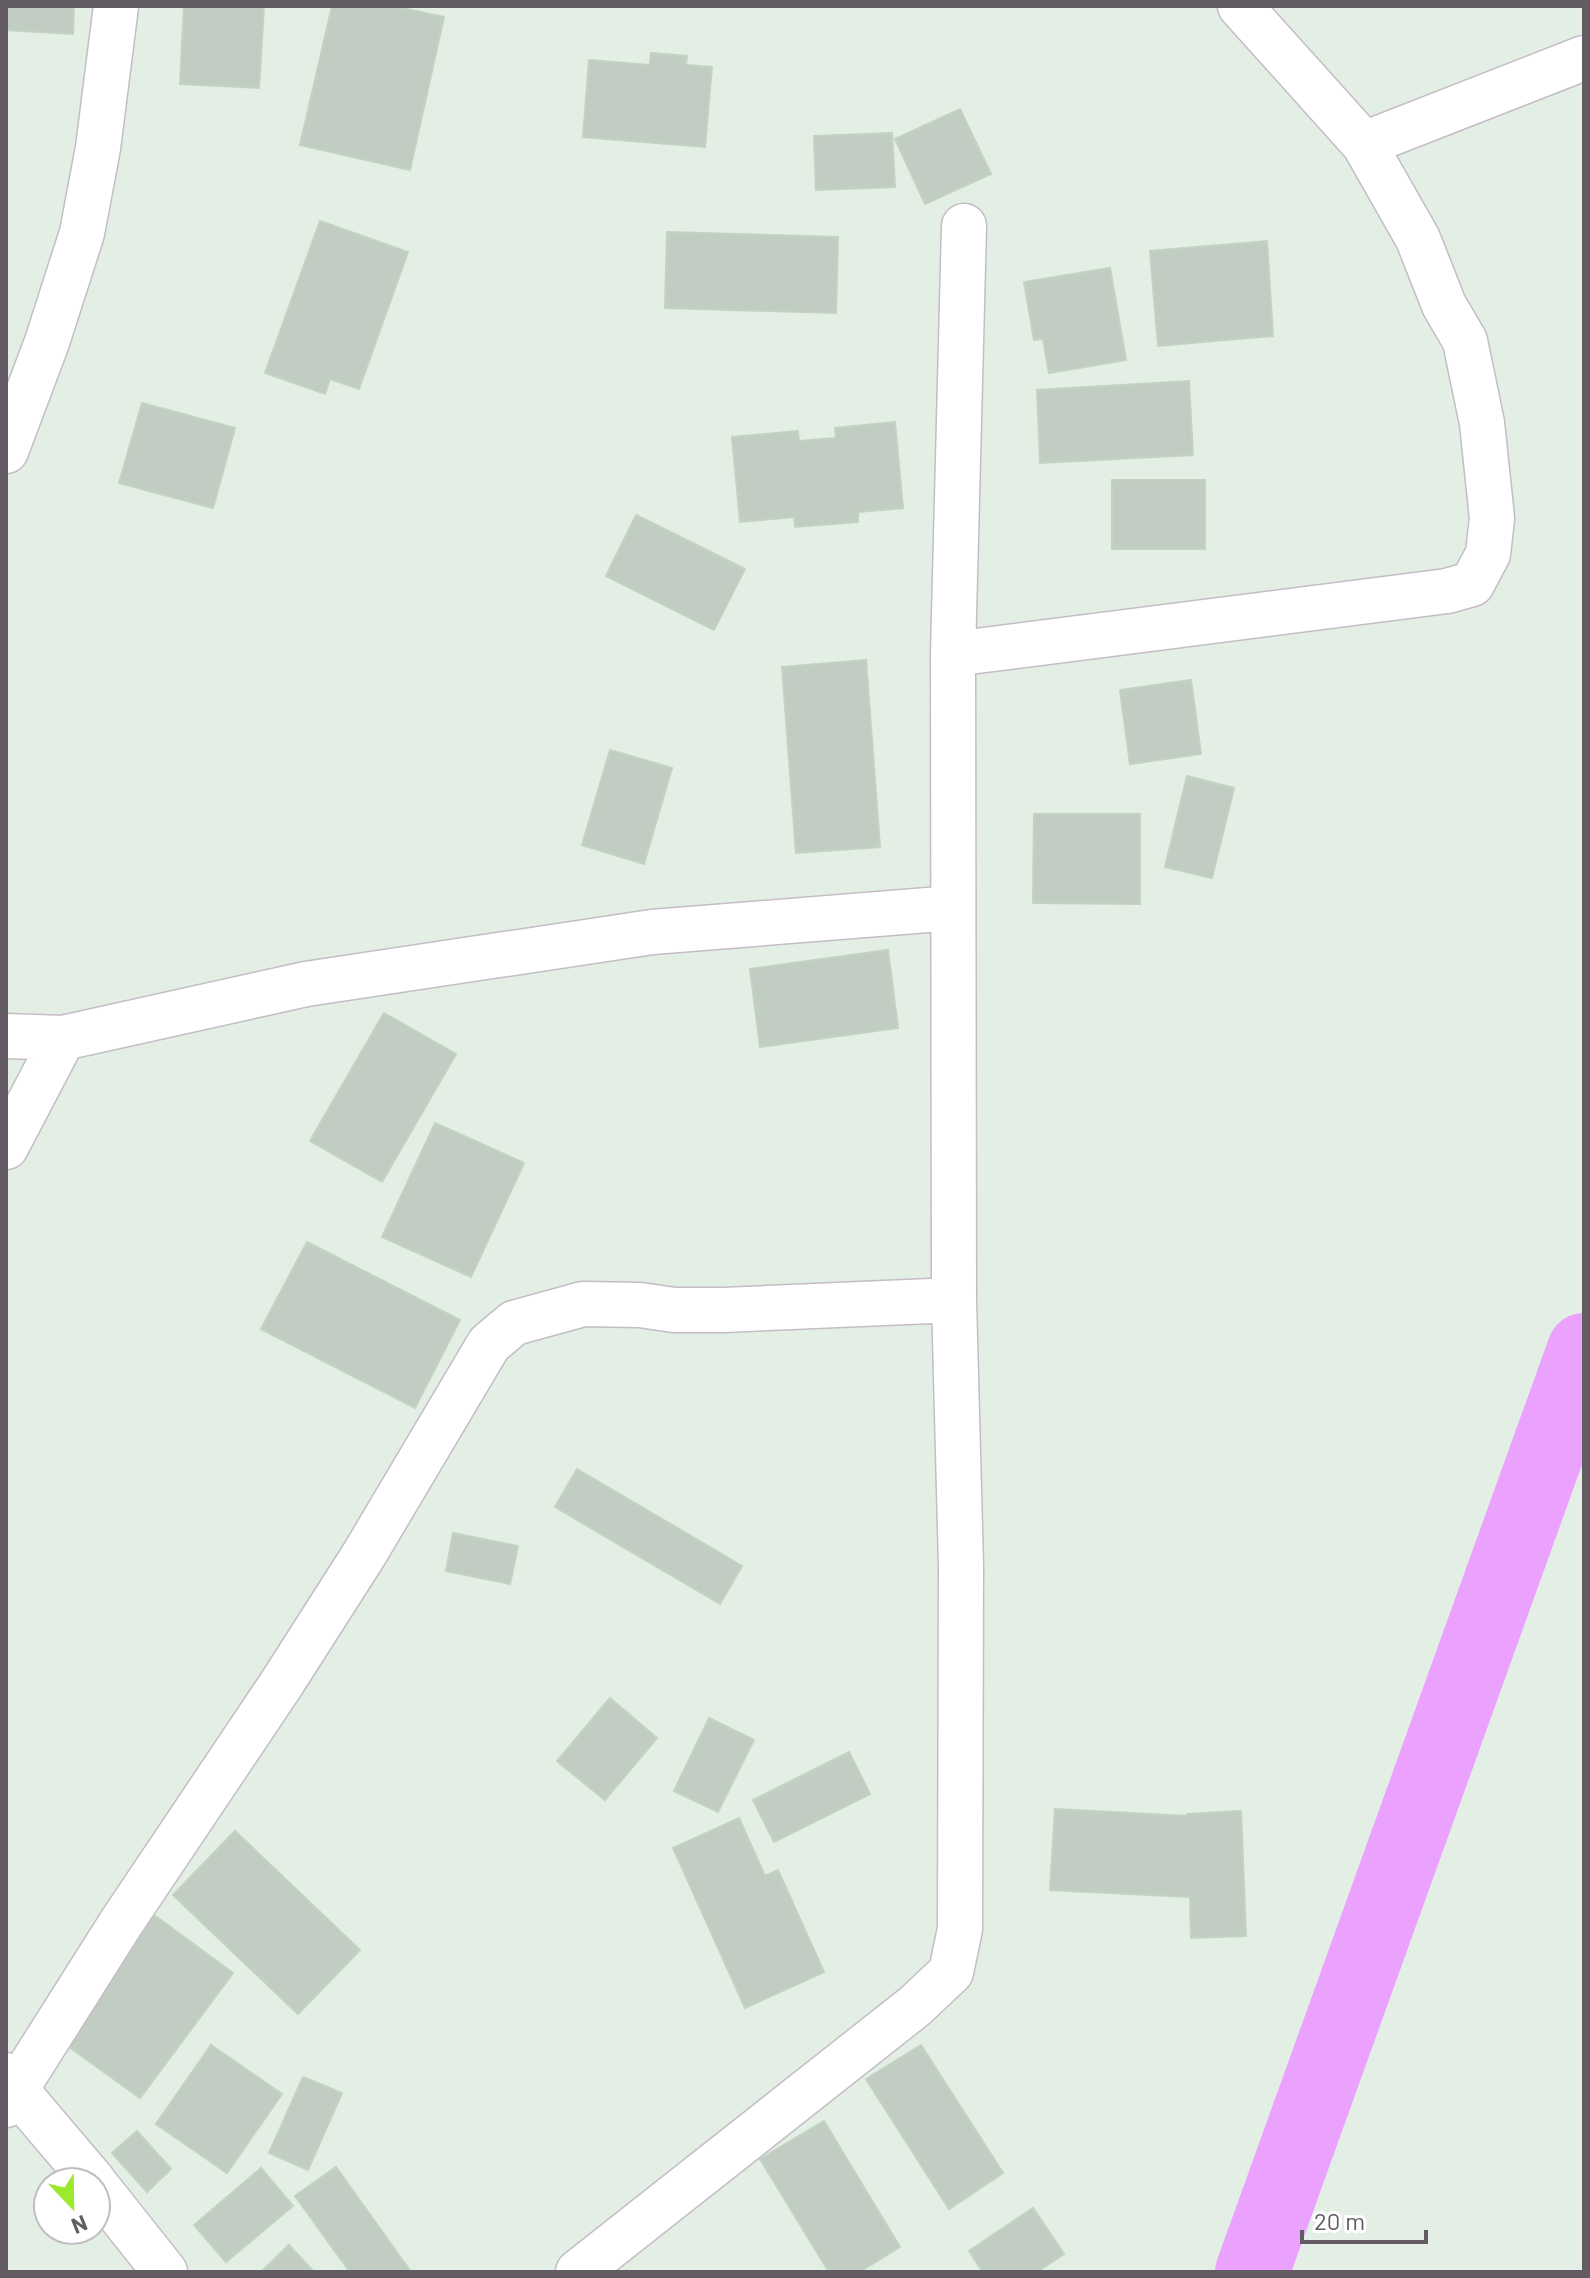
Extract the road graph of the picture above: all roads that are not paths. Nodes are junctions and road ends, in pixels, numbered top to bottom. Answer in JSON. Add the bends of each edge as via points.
{"nodes":[{"id":1,"x":116,"y":6,"type":"edge"},
{"id":2,"x":1240,"y":6,"type":"edge"},
{"id":3,"x":1584,"y":58,"type":"edge"},
{"id":4,"x":1364,"y":144,"type":"junction"},
{"id":5,"x":964,"y":226,"type":"dead end"},
{"id":6,"x":6,"y":451,"type":"edge"},
{"id":7,"x":953,"y":654,"type":"junction"},
{"id":8,"x":953,"y":908,"type":"junction"},
{"id":9,"x":6,"y":1036,"type":"edge"},
{"id":10,"x":63,"y":1038,"type":"junction"},
{"id":11,"x":6,"y":1147,"type":"edge"},
{"id":12,"x":954,"y":1300,"type":"junction"},
{"id":13,"x":9,"y":2090,"type":"edge"},
{"id":14,"x":79,"y":2166,"type":"edge"},
{"id":15,"x":112,"y":2205,"type":"edge"},
{"id":16,"x":165,"y":2272,"type":"edge"},
{"id":17,"x":578,"y":2272,"type":"edge"}],
"edges":[{"from":1,"to":6,"type":"street","via":[[82,233]]},
{"from":2,"to":4,"type":"street"},
{"from":3,"to":4,"type":"street"},
{"from":4,"to":7,"type":"street","via":[[1418,239],[1444,305],[1465,341],[1482,423],[1492,518],[1488,554],[1472,584]]},
{"from":5,"to":7,"type":"street"},
{"from":7,"to":8,"type":"street"},
{"from":8,"to":10,"type":"street","via":[[636,934],[306,984]]},
{"from":8,"to":12,"type":"street"},
{"from":9,"to":10,"type":"street"},
{"from":10,"to":11,"type":"street"},
{"from":12,"to":13,"type":"street","via":[[724,1310],[583,1304],[514,1323],[489,1344],[282,1683]]},
{"from":12,"to":17,"type":"street","via":[[961,1566],[960,1929],[951,1972]]},
{"from":13,"to":14,"type":"street"},
{"from":15,"to":16,"type":"street"}]}
